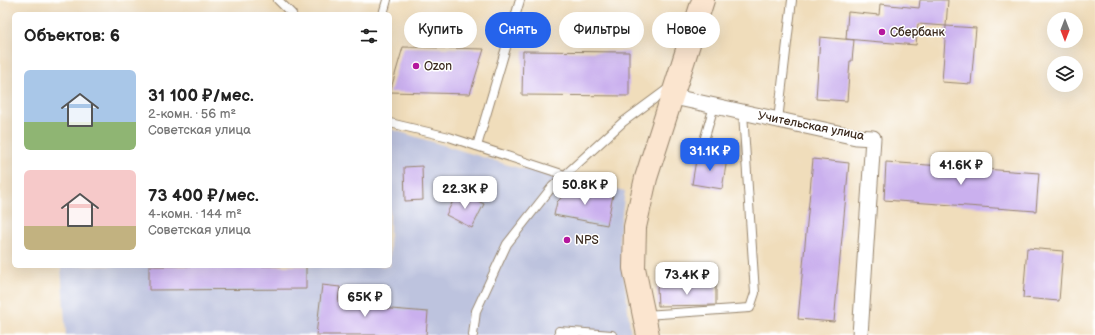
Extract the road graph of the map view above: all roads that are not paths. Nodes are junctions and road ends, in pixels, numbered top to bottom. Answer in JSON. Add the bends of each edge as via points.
{"nodes":[{"id":1,"x":278,"y":0,"type":"edge"},
{"id":2,"x":387,"y":0,"type":"edge"},
{"id":3,"x":520,"y":0,"type":"edge"},
{"id":4,"x":703,"y":0,"type":"edge"},
{"id":5,"x":792,"y":0,"type":"edge"},
{"id":6,"x":290,"y":12,"type":"edge"},
{"id":7,"x":384,"y":12,"type":"edge"},
{"id":8,"x":676,"y":89,"type":"junction"},
{"id":9,"x":714,"y":106,"type":"junction"},
{"id":10,"x":743,"y":113,"type":"junction"},
{"id":11,"x":778,"y":120,"type":"junction"},
{"id":12,"x":392,"y":123,"type":"edge"},
{"id":13,"x":703,"y":144,"type":"dead end"},
{"id":14,"x":477,"y":146,"type":"junction"},
{"id":15,"x":565,"y":175,"type":"junction"},
{"id":16,"x":646,"y":325,"type":"edge"},
{"id":17,"x":559,"y":331,"type":"dead end"},
{"id":18,"x":473,"y":335,"type":"edge"},
{"id":19,"x":612,"y":335,"type":"edge"},
{"id":20,"x":860,"y":335,"type":"edge"}],
"edges":[{"from":1,"to":6,"type":"lane"},
{"from":2,"to":7,"type":"lane"},
{"from":3,"to":14,"type":"lane"},
{"from":4,"to":8,"type":"main road"},
{"from":5,"to":11,"type":"lane"},
{"from":8,"to":9,"type":"street","name":"Учительская улица"},
{"from":8,"to":15,"type":"lane","via":[[623,122]]},
{"from":8,"to":16,"type":"main road","via":[[646,178],[635,227],[634,268]]},
{"from":9,"to":10,"type":"street","name":"Учительская улица"},
{"from":9,"to":13,"type":"lane"},
{"from":10,"to":11,"type":"street","name":"Учительская улица"},
{"from":10,"to":16,"type":"lane","via":[[755,293],[750,308]]},
{"from":11,"to":20,"type":"street","name":"Учительская улица","via":[[856,137],[873,138]]},
{"from":12,"to":14,"type":"lane"},
{"from":14,"to":15,"type":"lane"},
{"from":15,"to":18,"type":"lane","via":[[552,187],[507,244],[476,310]]},
{"from":17,"to":19,"type":"lane"}]}
